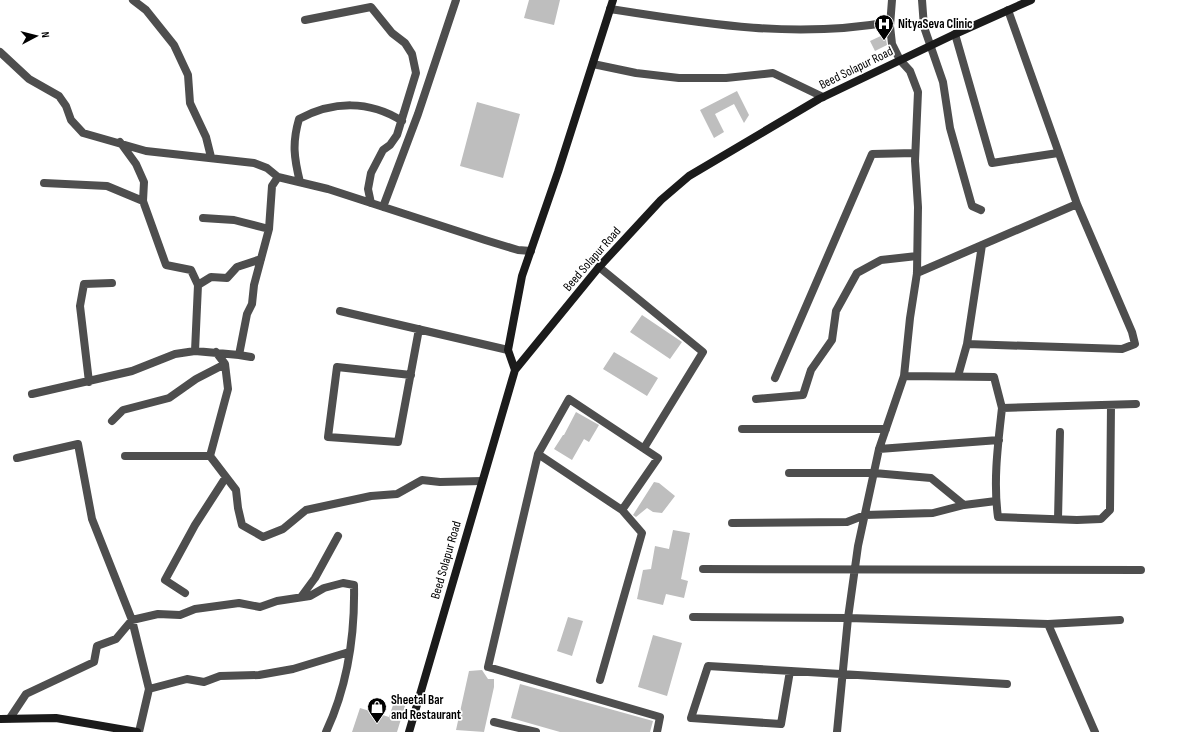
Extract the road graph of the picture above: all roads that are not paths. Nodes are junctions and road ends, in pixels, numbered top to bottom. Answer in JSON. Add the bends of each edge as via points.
{"nodes":[{"id":1,"x":133,"y":0,"type":"edge"},
{"id":2,"x":456,"y":0,"type":"edge"},
{"id":3,"x":613,"y":0,"type":"edge"},
{"id":4,"x":892,"y":0,"type":"edge"},
{"id":5,"x":922,"y":0,"type":"edge"},
{"id":6,"x":1031,"y":0,"type":"edge"},
{"id":7,"x":370,"y":3,"type":"edge"},
{"id":8,"x":610,"y":9,"type":"junction"},
{"id":9,"x":1008,"y":10,"type":"junction"},
{"id":10,"x":305,"y":20,"type":"dead end"},
{"id":11,"x":890,"y":22,"type":"junction"},
{"id":12,"x":955,"y":34,"type":"junction"},
{"id":13,"x":930,"y":46,"type":"junction"},
{"id":14,"x":0,"y":52,"type":"edge"},
{"id":15,"x":900,"y":60,"type":"junction"},
{"id":16,"x":593,"y":64,"type":"junction"},
{"id":17,"x":823,"y":97,"type":"junction"},
{"id":18,"x":402,"y":121,"type":"junction"},
{"id":19,"x":120,"y":142,"type":"junction"},
{"id":20,"x":915,"y":153,"type":"junction"},
{"id":21,"x":1058,"y":153,"type":"junction"},
{"id":22,"x":211,"y":157,"type":"junction"},
{"id":23,"x":278,"y":177,"type":"junction"},
{"id":24,"x":44,"y":182,"type":"dead end"},
{"id":25,"x":300,"y":182,"type":"junction"},
{"id":26,"x":143,"y":202,"type":"junction"},
{"id":27,"x":371,"y":203,"type":"junction"},
{"id":28,"x":1077,"y":204,"type":"junction"},
{"id":29,"x":383,"y":206,"type":"junction"},
{"id":30,"x":981,"y":210,"type":"dead end"},
{"id":31,"x":203,"y":218,"type":"dead end"},
{"id":32,"x":268,"y":229,"type":"junction"},
{"id":33,"x":982,"y":245,"type":"junction"},
{"id":34,"x":531,"y":251,"type":"junction"},
{"id":35,"x":917,"y":256,"type":"junction"},
{"id":36,"x":261,"y":259,"type":"junction"},
{"id":37,"x":599,"y":267,"type":"junction"},
{"id":38,"x":917,"y":273,"type":"junction"},
{"id":39,"x":112,"y":283,"type":"dead end"},
{"id":40,"x":198,"y":284,"type":"junction"},
{"id":41,"x":340,"y":311,"type":"dead end"},
{"id":42,"x":419,"y":329,"type":"junction"},
{"id":43,"x":967,"y":344,"type":"junction"},
{"id":44,"x":508,"y":350,"type":"junction"},
{"id":45,"x":195,"y":351,"type":"junction"},
{"id":46,"x":216,"y":352,"type":"junction"},
{"id":47,"x":240,"y":355,"type":"junction"},
{"id":48,"x":251,"y":357,"type":"dead end"},
{"id":49,"x":225,"y":364,"type":"junction"},
{"id":50,"x":515,"y":370,"type":"junction"},
{"id":51,"x":411,"y":375,"type":"junction"},
{"id":52,"x":904,"y":376,"type":"junction"},
{"id":53,"x":958,"y":376,"type":"junction"},
{"id":54,"x":775,"y":378,"type":"dead end"},
{"id":55,"x":89,"y":382,"type":"junction"},
{"id":56,"x":32,"y":394,"type":"dead end"},
{"id":57,"x":756,"y":399,"type":"dead end"},
{"id":58,"x":1136,"y":404,"type":"dead end"},
{"id":59,"x":1111,"y":405,"type":"junction"},
{"id":60,"x":1002,"y":408,"type":"junction"},
{"id":61,"x":112,"y":421,"type":"dead end"},
{"id":62,"x":742,"y":429,"type":"dead end"},
{"id":63,"x":886,"y":429,"type":"junction"},
{"id":64,"x":1060,"y":432,"type":"dead end"},
{"id":65,"x":999,"y":440,"type":"junction"},
{"id":66,"x":644,"y":448,"type":"junction"},
{"id":67,"x":879,"y":449,"type":"junction"},
{"id":68,"x":538,"y":454,"type":"junction"},
{"id":69,"x":125,"y":456,"type":"dead end"},
{"id":70,"x":210,"y":456,"type":"junction"},
{"id":71,"x":17,"y":458,"type":"dead end"},
{"id":72,"x":789,"y":473,"type":"dead end"},
{"id":73,"x":874,"y":473,"type":"junction"},
{"id":74,"x":226,"y":477,"type":"junction"},
{"id":75,"x":482,"y":481,"type":"junction"},
{"id":76,"x":996,"y":501,"type":"junction"},
{"id":77,"x":964,"y":505,"type":"junction"},
{"id":78,"x":622,"y":510,"type":"junction"},
{"id":79,"x":866,"y":515,"type":"junction"},
{"id":80,"x":1058,"y":519,"type":"junction"},
{"id":81,"x":732,"y":523,"type":"dead end"},
{"id":82,"x":338,"y":536,"type":"dead end"},
{"id":83,"x":703,"y":569,"type":"dead end"},
{"id":84,"x":855,"y":570,"type":"junction"},
{"id":85,"x":1141,"y":570,"type":"dead end"},
{"id":86,"x":185,"y":593,"type":"dead end"},
{"id":87,"x":301,"y":597,"type":"junction"},
{"id":88,"x":693,"y":617,"type":"dead end"},
{"id":89,"x":848,"y":618,"type":"junction"},
{"id":90,"x":132,"y":620,"type":"junction"},
{"id":91,"x":1120,"y":620,"type":"dead end"},
{"id":92,"x":1048,"y":624,"type":"junction"},
{"id":93,"x":349,"y":652,"type":"junction"},
{"id":94,"x":790,"y":671,"type":"junction"},
{"id":95,"x":844,"y":674,"type":"junction"},
{"id":96,"x":600,"y":680,"type":"dead end"},
{"id":97,"x":1007,"y":684,"type":"dead end"},
{"id":98,"x":149,"y":689,"type":"junction"},
{"id":99,"x":10,"y":718,"type":"junction"},
{"id":100,"x":0,"y":719,"type":"edge"},
{"id":101,"x":494,"y":722,"type":"dead end"},
{"id":102,"x":138,"y":732,"type":"edge"},
{"id":103,"x":326,"y":732,"type":"edge"},
{"id":104,"x":409,"y":732,"type":"edge"},
{"id":105,"x":536,"y":732,"type":"edge"},
{"id":106,"x":657,"y":732,"type":"edge"},
{"id":107,"x":837,"y":732,"type":"edge"},
{"id":108,"x":1095,"y":732,"type":"edge"}],
"edges":[{"from":1,"to":22,"type":"street","via":[[146,10],[174,46],[188,75],[190,103],[206,137]]},
{"from":2,"to":29,"type":"street","via":[[418,114]]},
{"from":3,"to":8,"type":"main road"},
{"from":4,"to":11,"type":"street"},
{"from":5,"to":13,"type":"street","via":[[924,27]]},
{"from":6,"to":9,"type":"main road","name":"Beed Solapur Road"},
{"from":7,"to":10,"type":"street"},
{"from":7,"to":18,"type":"street","via":[[392,33],[405,43],[415,62],[416,73]]},
{"from":8,"to":11,"type":"street","via":[[695,22],[780,30],[855,28]]},
{"from":8,"to":16,"type":"main road"},
{"from":9,"to":12,"type":"main road","name":"Beed Solapur Road"},
{"from":9,"to":21,"type":"street"},
{"from":11,"to":15,"type":"street","via":[[892,44]]},
{"from":12,"to":13,"type":"main road","name":"Beed Solapur Road"},
{"from":12,"to":21,"type":"street","via":[[992,163]]},
{"from":13,"to":15,"type":"main road","name":"Beed Solapur Road"},
{"from":13,"to":30,"type":"street","via":[[943,82],[950,128],[972,206]]},
{"from":14,"to":19,"type":"street","via":[[29,79],[58,96],[66,106],[71,120],[83,133]]},
{"from":15,"to":17,"type":"main road","name":"Beed Solapur Road"},
{"from":15,"to":20,"type":"street","via":[[910,71],[918,92]]},
{"from":16,"to":17,"type":"street","via":[[679,78],[773,74]]},
{"from":16,"to":34,"type":"main road"},
{"from":17,"to":37,"type":"main road","name":"Beed Solapur Road","via":[[689,176],[661,200]]},
{"from":18,"to":25,"type":"street","via":[[367,105],[352,104],[330,106],[299,119],[294,135],[294,157]]},
{"from":18,"to":27,"type":"street","via":[[397,135],[384,150],[371,173],[368,189]]},
{"from":19,"to":22,"type":"street","via":[[146,151]]},
{"from":19,"to":26,"type":"street","via":[[136,164],[144,182]]},
{"from":20,"to":35,"type":"street"},
{"from":20,"to":54,"type":"street","via":[[872,154]]},
{"from":21,"to":28,"type":"street"},
{"from":22,"to":23,"type":"street","via":[[254,163]]},
{"from":23,"to":25,"type":"street"},
{"from":23,"to":32,"type":"street","via":[[272,186]]},
{"from":24,"to":26,"type":"street","via":[[107,186]]},
{"from":25,"to":27,"type":"street"},
{"from":26,"to":40,"type":"street","via":[[166,265],[191,270]]},
{"from":27,"to":29,"type":"street"},
{"from":28,"to":33,"type":"street"},
{"from":28,"to":43,"type":"street","via":[[1135,344],[1122,349]]},
{"from":29,"to":34,"type":"street","via":[[485,240],[518,250]]},
{"from":31,"to":32,"type":"street","via":[[234,220]]},
{"from":32,"to":36,"type":"street"},
{"from":33,"to":38,"type":"street"},
{"from":33,"to":43,"type":"street"},
{"from":34,"to":44,"type":"main road","via":[[522,276]]},
{"from":35,"to":38,"type":"street"},
{"from":35,"to":57,"type":"street","via":[[881,260],[857,273],[836,311],[832,340],[811,370],[802,395]]},
{"from":36,"to":40,"type":"street","via":[[237,267],[228,278],[211,277]]},
{"from":36,"to":47,"type":"street"},
{"from":37,"to":50,"type":"main road","name":"Beed Solapur Road"},
{"from":37,"to":66,"type":"street","via":[[703,352]]},
{"from":38,"to":52,"type":"street"},
{"from":39,"to":55,"type":"street","via":[[84,284],[80,306]]},
{"from":40,"to":45,"type":"street"},
{"from":41,"to":42,"type":"street"},
{"from":42,"to":44,"type":"street"},
{"from":42,"to":51,"type":"street"},
{"from":43,"to":53,"type":"street"},
{"from":44,"to":50,"type":"main road"},
{"from":45,"to":46,"type":"street"},
{"from":45,"to":55,"type":"street","via":[[175,354],[132,372]]},
{"from":46,"to":47,"type":"street"},
{"from":46,"to":49,"type":"street"},
{"from":47,"to":48,"type":"street"},
{"from":49,"to":61,"type":"street","via":[[196,378],[169,398],[123,410]]},
{"from":49,"to":70,"type":"street","via":[[228,389]]},
{"from":50,"to":75,"type":"main road","name":"Beed Solapur Road"},
{"from":51,"to":51,"type":"street","via":[[398,442],[328,437],[337,367]]},
{"from":52,"to":53,"type":"street"},
{"from":52,"to":63,"type":"street"},
{"from":53,"to":60,"type":"street","via":[[994,377]]},
{"from":55,"to":56,"type":"street"},
{"from":58,"to":59,"type":"street"},
{"from":59,"to":60,"type":"street"},
{"from":59,"to":80,"type":"street","via":[[1110,510],[1101,519]]},
{"from":60,"to":65,"type":"street"},
{"from":62,"to":63,"type":"street"},
{"from":63,"to":67,"type":"street"},
{"from":64,"to":80,"type":"street"},
{"from":65,"to":67,"type":"street"},
{"from":65,"to":76,"type":"street"},
{"from":66,"to":68,"type":"street","via":[[569,399]]},
{"from":66,"to":78,"type":"street","via":[[658,458]]},
{"from":67,"to":73,"type":"street"},
{"from":68,"to":78,"type":"street"},
{"from":68,"to":106,"type":"street","via":[[488,667],[660,716]]},
{"from":69,"to":70,"type":"street"},
{"from":70,"to":74,"type":"street"},
{"from":71,"to":90,"type":"street","via":[[78,444],[92,519]]},
{"from":72,"to":73,"type":"street"},
{"from":73,"to":77,"type":"street","via":[[931,478]]},
{"from":73,"to":79,"type":"street"},
{"from":74,"to":75,"type":"street","via":[[236,490],[242,525],[263,537],[283,529],[306,510],[371,496],[397,494],[422,480]]},
{"from":74,"to":86,"type":"street","via":[[195,525],[166,580]]},
{"from":75,"to":104,"type":"main road","name":"Beed Solapur Road"},
{"from":76,"to":77,"type":"street"},
{"from":76,"to":80,"type":"street","via":[[998,516]]},
{"from":77,"to":79,"type":"street","via":[[933,513]]},
{"from":78,"to":96,"type":"street","via":[[642,533]]},
{"from":79,"to":81,"type":"street","via":[[847,522]]},
{"from":79,"to":84,"type":"street"},
{"from":82,"to":87,"type":"street","via":[[315,578]]},
{"from":83,"to":84,"type":"street"},
{"from":84,"to":85,"type":"street"},
{"from":84,"to":89,"type":"street"},
{"from":87,"to":90,"type":"street","via":[[277,600],[260,607],[239,603],[194,609],[180,615],[158,614]]},
{"from":87,"to":93,"type":"street","via":[[344,583],[354,585]]},
{"from":88,"to":89,"type":"street"},
{"from":89,"to":92,"type":"street"},
{"from":89,"to":95,"type":"street"},
{"from":90,"to":98,"type":"street"},
{"from":90,"to":99,"type":"street","via":[[116,639],[97,646],[94,662],[26,694]]},
{"from":91,"to":92,"type":"street"},
{"from":92,"to":108,"type":"street"},
{"from":93,"to":98,"type":"street","via":[[293,669],[259,675],[220,676],[204,682],[187,679]]},
{"from":93,"to":103,"type":"street","via":[[336,711]]},
{"from":94,"to":94,"type":"street","via":[[708,666],[691,718],[781,724]]},
{"from":94,"to":95,"type":"street"},
{"from":95,"to":97,"type":"street"},
{"from":95,"to":107,"type":"street"},
{"from":98,"to":102,"type":"street"},
{"from":99,"to":100,"type":"main road"},
{"from":99,"to":102,"type":"main road","via":[[56,718]]},
{"from":101,"to":105,"type":"street"}]}
